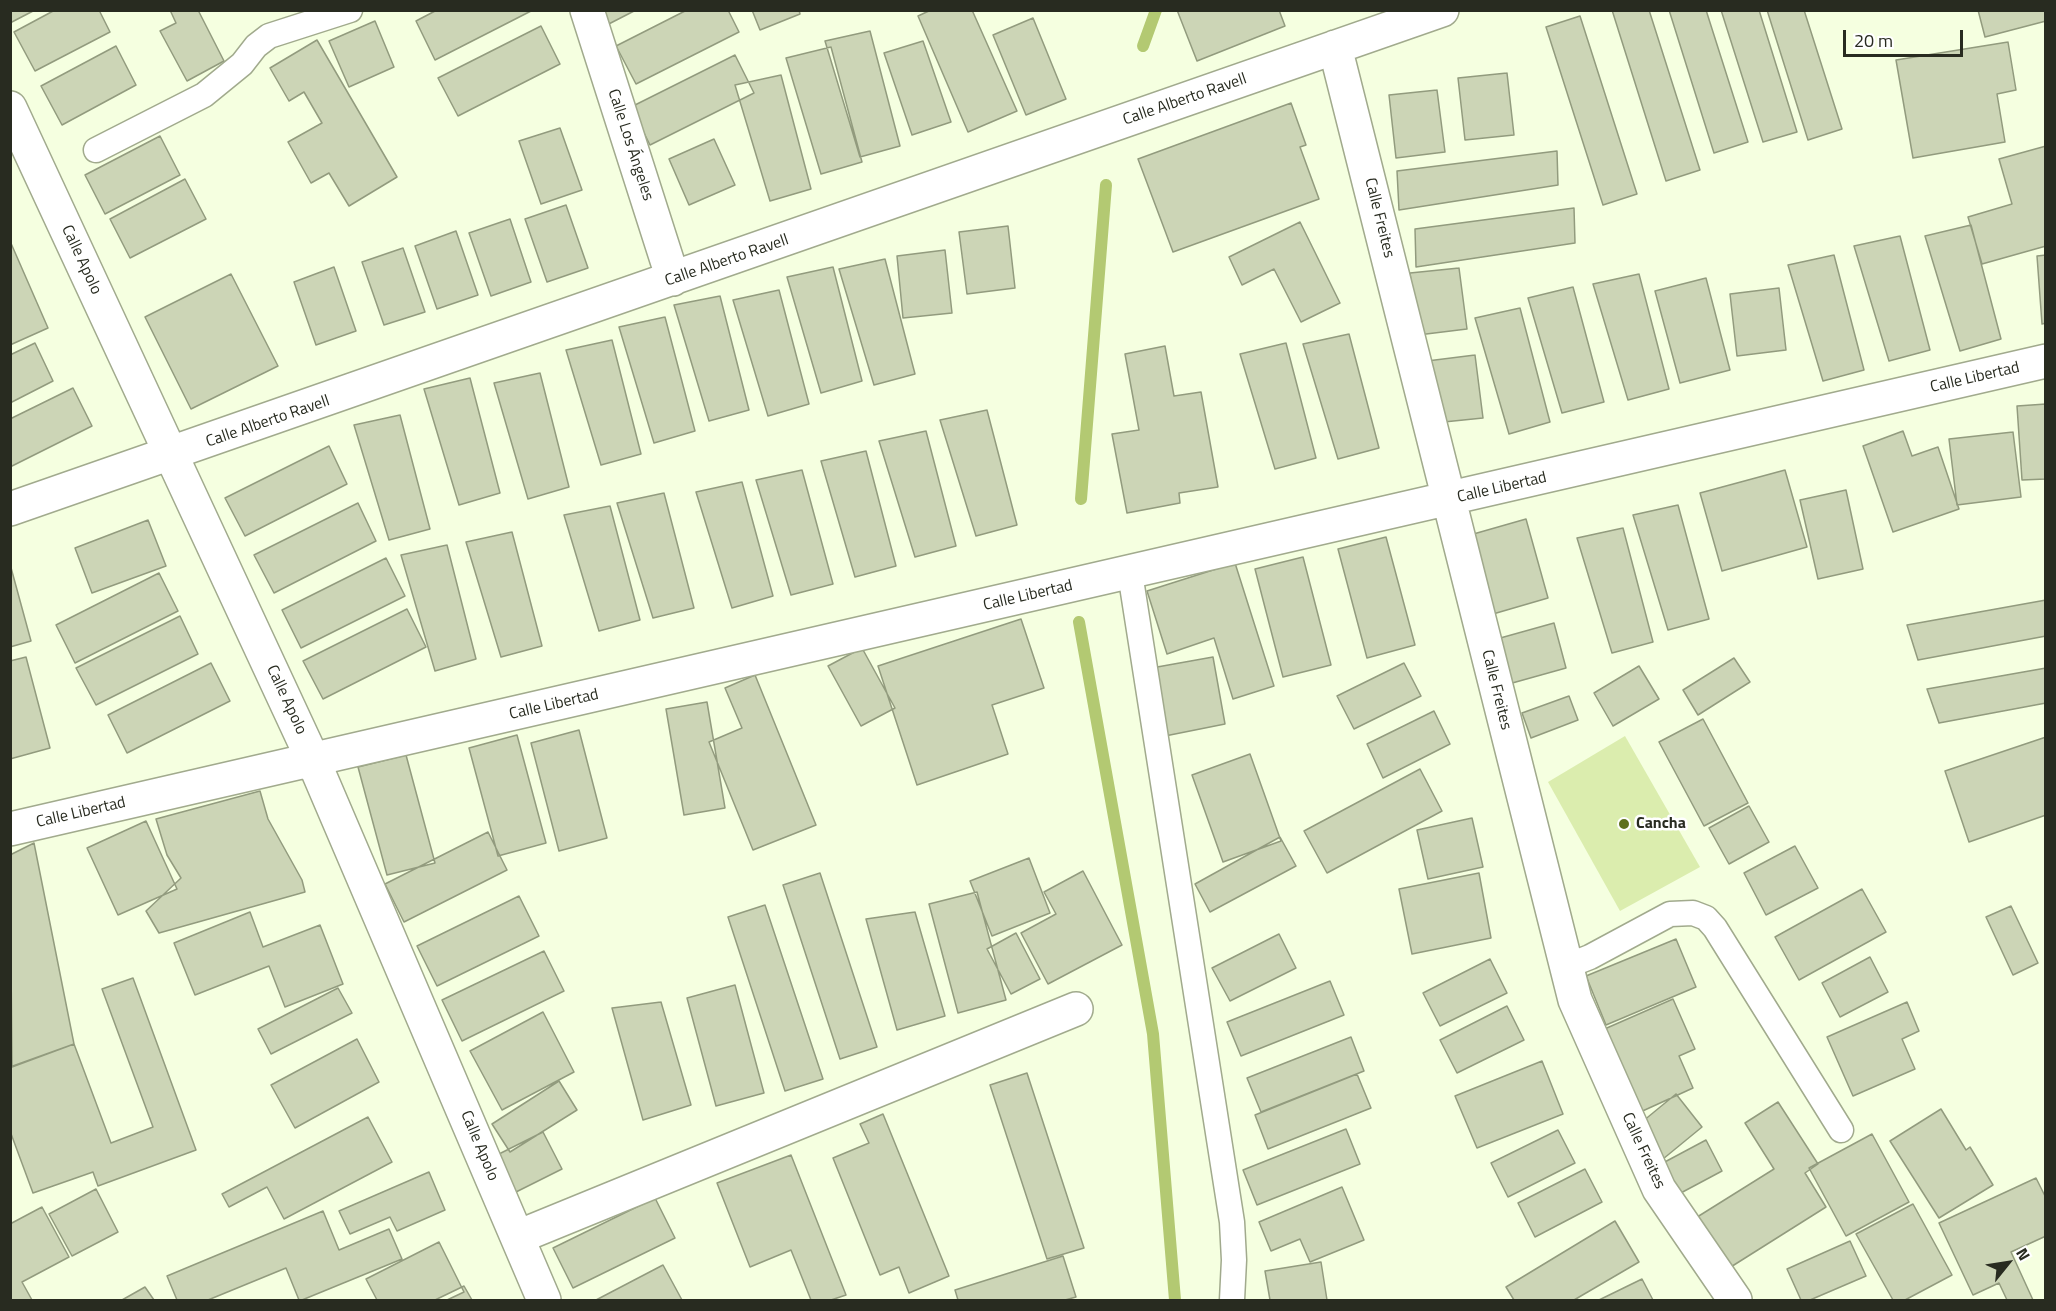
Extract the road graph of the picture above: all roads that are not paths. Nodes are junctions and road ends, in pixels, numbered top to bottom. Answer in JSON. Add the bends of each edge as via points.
{"nodes":[{"id":1,"x":350,"y":10,"type":"edge"},
{"id":2,"x":587,"y":10,"type":"edge"},
{"id":3,"x":1442,"y":10,"type":"edge"},
{"id":4,"x":1335,"y":47,"type":"junction"},
{"id":5,"x":10,"y":108,"type":"edge"},
{"id":6,"x":96,"y":150,"type":"dead end"},
{"id":7,"x":673,"y":279,"type":"junction"},
{"id":8,"x":2046,"y":362,"type":"edge"},
{"id":9,"x":172,"y":455,"type":"junction"},
{"id":10,"x":1448,"y":501,"type":"junction"},
{"id":11,"x":10,"y":509,"type":"edge"},
{"id":12,"x":1130,"y":573,"type":"junction"},
{"id":13,"x":313,"y":760,"type":"junction"},
{"id":14,"x":10,"y":829,"type":"edge"},
{"id":15,"x":1567,"y":966,"type":"junction"},
{"id":16,"x":1076,"y":1009,"type":"dead end"},
{"id":17,"x":1841,"y":1130,"type":"dead end"},
{"id":18,"x":518,"y":1237,"type":"junction"},
{"id":19,"x":544,"y":1300,"type":"edge"},
{"id":20,"x":1232,"y":1300,"type":"edge"},
{"id":21,"x":1735,"y":1300,"type":"edge"}],
"edges":[{"from":1,"to":6,"type":"lane","via":[[268,36],[243,64],[204,95]]},
{"from":2,"to":7,"type":"street","name":"Calle Los Ángeles"},
{"from":3,"to":4,"type":"street","name":"Calle Alberto Ravell"},
{"from":4,"to":7,"type":"street","name":"Calle Alberto Ravell"},
{"from":4,"to":10,"type":"street","name":"Calle Freites"},
{"from":5,"to":9,"type":"street","name":"Calle Apolo"},
{"from":7,"to":9,"type":"street","name":"Calle Alberto Ravell"},
{"from":8,"to":10,"type":"street","name":"Calle Libertad"},
{"from":9,"to":11,"type":"street","name":"Calle Alberto Ravell"},
{"from":9,"to":13,"type":"street","name":"Calle Apolo"},
{"from":10,"to":12,"type":"street","name":"Calle Libertad"},
{"from":10,"to":15,"type":"street","name":"Calle Freites"},
{"from":12,"to":13,"type":"street","name":"Calle Libertad"},
{"from":12,"to":20,"type":"lane","via":[[1232,1222]]},
{"from":13,"to":14,"type":"street","name":"Calle Libertad"},
{"from":13,"to":18,"type":"street","name":"Calle Apolo"},
{"from":15,"to":17,"type":"lane","via":[[1670,914],[1693,913],[1706,918]]},
{"from":15,"to":21,"type":"street","name":"Calle Freites","via":[[1575,1000],[1659,1189]]},
{"from":16,"to":18,"type":"street"},
{"from":18,"to":19,"type":"street","name":"Calle Apolo"}]}
